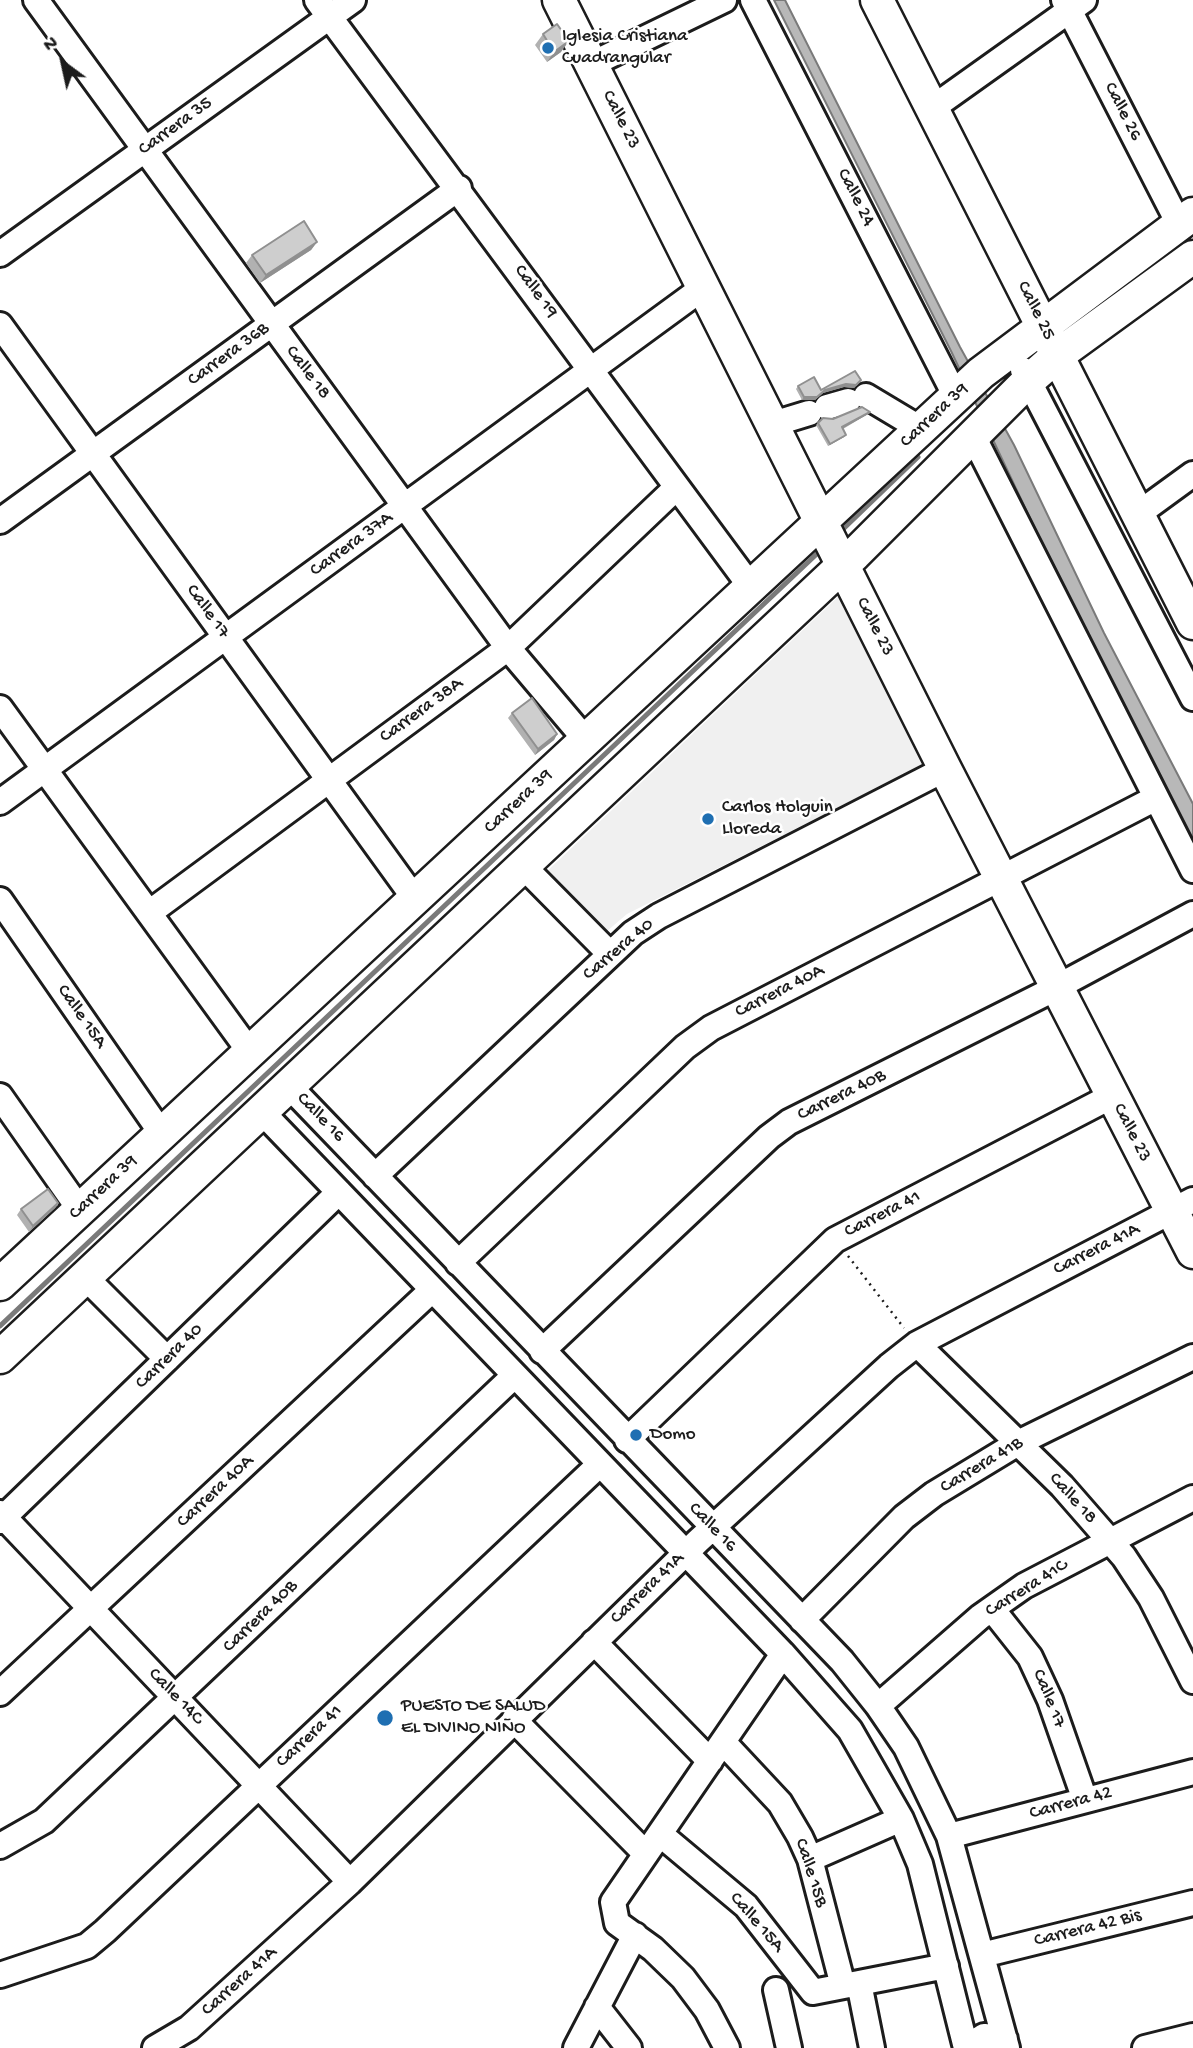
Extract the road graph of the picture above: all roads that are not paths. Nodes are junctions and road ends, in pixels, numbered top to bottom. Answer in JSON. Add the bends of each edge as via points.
{"nodes":[{"id":1,"x":36,"y":0,"type":"edge"},
{"id":2,"x":353,"y":0,"type":"edge"},
{"id":3,"x":559,"y":0,"type":"edge"},
{"id":4,"x":724,"y":0,"type":"edge"},
{"id":5,"x":753,"y":0,"type":"edge"},
{"id":6,"x":877,"y":0,"type":"edge"},
{"id":7,"x":1073,"y":4,"type":"edge"},
{"id":8,"x":323,"y":9,"type":"edge"},
{"id":9,"x":592,"y":64,"type":"junction"},
{"id":10,"x":931,"y":109,"type":"junction"},
{"id":11,"x":144,"y":150,"type":"junction"},
{"id":12,"x":459,"y":188,"type":"junction"},
{"id":13,"x":1186,"y":219,"type":"edge"},
{"id":14,"x":0,"y":254,"type":"edge"},
{"id":15,"x":1192,"y":260,"type":"edge"},
{"id":16,"x":704,"y":287,"type":"junction"},
{"id":17,"x":1042,"y":324,"type":"junction"},
{"id":18,"x":0,"y":325,"type":"edge"},
{"id":19,"x":271,"y":325,"type":"junction"},
{"id":20,"x":1058,"y":355,"type":"junction"},
{"id":21,"x":592,"y":369,"type":"junction"},
{"id":22,"x":966,"y":387,"type":"junction"},
{"id":23,"x":1003,"y":404,"type":"junction"},
{"id":24,"x":774,"y":424,"type":"junction"},
{"id":25,"x":921,"y":429,"type":"junction"},
{"id":26,"x":93,"y":454,"type":"junction"},
{"id":27,"x":1193,"y":474,"type":"edge"},
{"id":28,"x":677,"y":487,"type":"junction"},
{"id":29,"x":405,"y":506,"type":"junction"},
{"id":30,"x":1138,"y":514,"type":"junction"},
{"id":31,"x":0,"y":521,"type":"edge"},
{"id":32,"x":834,"y":544,"type":"junction"},
{"id":33,"x":751,"y":587,"type":"junction"},
{"id":34,"x":1193,"y":623,"type":"edge"},
{"id":35,"x":226,"y":637,"type":"junction"},
{"id":36,"x":508,"y":648,"type":"junction"},
{"id":37,"x":1193,"y":698,"type":"edge"},
{"id":38,"x":0,"y":708,"type":"edge"},
{"id":39,"x":585,"y":740,"type":"junction"},
{"id":40,"x":44,"y":769,"type":"junction"},
{"id":41,"x":945,"y":769,"type":"junction"},
{"id":42,"x":329,"y":780,"type":"junction"},
{"id":43,"x":1156,"y":798,"type":"junction"},
{"id":44,"x":0,"y":802,"type":"edge"},
{"id":45,"x":523,"y":866,"type":"junction"},
{"id":46,"x":1193,"y":870,"type":"edge"},
{"id":47,"x":1002,"y":878,"type":"junction"},
{"id":48,"x":415,"y":899,"type":"junction"},
{"id":49,"x":0,"y":900,"type":"edge"},
{"id":50,"x":149,"y":913,"type":"junction"},
{"id":51,"x":1193,"y":914,"type":"edge"},
{"id":52,"x":610,"y":954,"type":"junction"},
{"id":53,"x":1058,"y":987,"type":"junction"},
{"id":54,"x":250,"y":1052,"type":"junction"},
{"id":55,"x":289,"y":1086,"type":"junction"},
{"id":56,"x":1112,"y":1096,"type":"junction"},
{"id":57,"x":0,"y":1097,"type":"edge"},
{"id":58,"x":261,"y":1111,"type":"junction"},
{"id":59,"x":162,"y":1134,"type":"junction"},
{"id":60,"x":375,"y":1176,"type":"junction"},
{"id":61,"x":339,"y":1192,"type":"junction"},
{"id":62,"x":1182,"y":1206,"type":"edge"},
{"id":63,"x":80,"y":1210,"type":"junction"},
{"id":64,"x":1193,"y":1252,"type":"edge"},
{"id":65,"x":458,"y":1263,"type":"junction"},
{"id":66,"x":85,"y":1277,"type":"junction"},
{"id":67,"x":0,"y":1284,"type":"edge"},
{"id":68,"x":432,"y":1290,"type":"junction"},
{"id":69,"x":917,"y":1344,"type":"junction"},
{"id":70,"x":542,"y":1351,"type":"junction"},
{"id":71,"x":0,"y":1357,"type":"edge"},
{"id":72,"x":1193,"y":1357,"type":"edge"},
{"id":73,"x":167,"y":1359,"type":"junction"},
{"id":74,"x":514,"y":1376,"type":"junction"},
{"id":75,"x":627,"y":1440,"type":"junction"},
{"id":76,"x":1018,"y":1443,"type":"junction"},
{"id":77,"x":599,"y":1465,"type":"junction"},
{"id":78,"x":1193,"y":1499,"type":"edge"},
{"id":79,"x":1,"y":1517,"type":"edge"},
{"id":80,"x":712,"y":1528,"type":"junction"},
{"id":81,"x":1109,"y":1540,"type":"junction"},
{"id":82,"x":685,"y":1554,"type":"junction"},
{"id":83,"x":91,"y":1609,"type":"junction"},
{"id":84,"x":992,"y":1609,"type":"junction"},
{"id":85,"x":802,"y":1620,"type":"junction"},
{"id":86,"x":594,"y":1642,"type":"junction"},
{"id":87,"x":1187,"y":1650,"type":"edge"},
{"id":88,"x":783,"y":1654,"type":"junction"},
{"id":89,"x":1193,"y":1681,"type":"edge"},
{"id":90,"x":0,"y":1693,"type":"edge"},
{"id":91,"x":176,"y":1698,"type":"junction"},
{"id":92,"x":878,"y":1706,"type":"junction"},
{"id":93,"x":514,"y":1720,"type":"junction"},
{"id":94,"x":716,"y":1752,"type":"junction"},
{"id":95,"x":1193,"y":1772,"type":"edge"},
{"id":96,"x":259,"y":1784,"type":"junction"},
{"id":97,"x":1085,"y":1800,"type":"junction"},
{"id":98,"x":901,"y":1819,"type":"junction"},
{"id":99,"x":949,"y":1836,"type":"junction"},
{"id":100,"x":653,"y":1844,"type":"junction"},
{"id":101,"x":0,"y":1846,"type":"edge"},
{"id":102,"x":810,"y":1859,"type":"junction"},
{"id":103,"x":349,"y":1882,"type":"junction"},
{"id":104,"x":1193,"y":1903,"type":"edge"},
{"id":105,"x":635,"y":1935,"type":"junction"},
{"id":106,"x":982,"y":1955,"type":"junction"},
{"id":107,"x":946,"y":1966,"type":"junction"},
{"id":108,"x":0,"y":1975,"type":"edge"},
{"id":109,"x":851,"y":1985,"type":"junction"},
{"id":110,"x":776,"y":1990,"type":"dead end"},
{"id":111,"x":597,"y":2007,"type":"junction"},
{"id":112,"x":998,"y":2015,"type":"junction"},
{"id":113,"x":963,"y":2036,"type":"edge"},
{"id":114,"x":1193,"y":2036,"type":"edge"},
{"id":115,"x":192,"y":2038,"type":"edge"},
{"id":116,"x":1006,"y":2044,"type":"edge"},
{"id":117,"x":155,"y":2048,"type":"edge"},
{"id":118,"x":576,"y":2048,"type":"edge"},
{"id":119,"x":629,"y":2048,"type":"edge"},
{"id":120,"x":727,"y":2048,"type":"edge"},
{"id":121,"x":789,"y":2048,"type":"edge"},
{"id":122,"x":872,"y":2048,"type":"edge"},
{"id":123,"x":1145,"y":2048,"type":"edge"}],
"edges":[{"from":1,"to":11,"type":"street","name":"Calle 18"},
{"from":2,"to":8,"type":"street","name":"Carrera 35"},
{"from":3,"to":9,"type":"main road","name":"Calle 23"},
{"from":4,"to":9,"type":"street"},
{"from":5,"to":22,"type":"street","name":"Calle 24"},
{"from":6,"to":10,"type":"main road","name":"Calle 25"},
{"from":7,"to":10,"type":"street"},
{"from":7,"to":13,"type":"street","name":"Calle 26"},
{"from":8,"to":11,"type":"street","name":"Carrera 35"},
{"from":8,"to":12,"type":"street","name":"Calle 19"},
{"from":9,"to":16,"type":"main road","name":"Calle 23"},
{"from":10,"to":17,"type":"main road","name":"Calle 25"},
{"from":11,"to":14,"type":"street","name":"Carrera 35"},
{"from":11,"to":19,"type":"street","name":"Calle 18"},
{"from":12,"to":19,"type":"street","name":"Carrera 36B"},
{"from":12,"to":21,"type":"street","name":"Calle 19"},
{"from":13,"to":17,"type":"main road","name":"Carrera 39"},
{"from":15,"to":20,"type":"main road","name":"Carrera 39"},
{"from":16,"to":21,"type":"street","name":"Carrera 37A"},
{"from":16,"to":24,"type":"main road","name":"Calle 23"},
{"from":17,"to":20,"type":"main road","name":"Calle 25"},
{"from":17,"to":22,"type":"main road","name":"Carrera 39"},
{"from":17,"to":23,"type":"main road","name":"Carrera 39"},
{"from":18,"to":26,"type":"street","name":"Calle 17"},
{"from":19,"to":26,"type":"street","name":"Carrera 36B"},
{"from":19,"to":29,"type":"street","name":"Calle 18"},
{"from":20,"to":23,"type":"main road","name":"Carrera 39"},
{"from":20,"to":30,"type":"main road","name":"Calle 25"},
{"from":21,"to":28,"type":"street","name":"Calle 19"},
{"from":21,"to":29,"type":"street","name":"Carrera 37A"},
{"from":22,"to":25,"type":"main road","name":"Carrera 39"},
{"from":23,"to":32,"type":"main road","name":"Carrera 39"},
{"from":23,"to":37,"type":"street"},
{"from":23,"to":43,"type":"street"},
{"from":24,"to":25,"type":"street","via":[[838,404]]},
{"from":24,"to":32,"type":"main road","name":"Calle 23"},
{"from":25,"to":32,"type":"main road","name":"Carrera 39"},
{"from":26,"to":31,"type":"street","name":"Carrera 36B"},
{"from":26,"to":35,"type":"street","name":"Calle 17"},
{"from":27,"to":30,"type":"street"},
{"from":28,"to":33,"type":"street","name":"Calle 19"},
{"from":28,"to":36,"type":"street","name":"Carrera 38A"},
{"from":29,"to":35,"type":"street","name":"Carrera 37A"},
{"from":29,"to":36,"type":"street","name":"Calle 18"},
{"from":30,"to":34,"type":"main road","name":"Calle 25"},
{"from":32,"to":33,"type":"main road","name":"Carrera 39"},
{"from":32,"to":41,"type":"main road","name":"Calle 23"},
{"from":32,"to":45,"type":"main road","name":"Carrera 39"},
{"from":33,"to":39,"type":"main road","name":"Carrera 39"},
{"from":35,"to":40,"type":"street","name":"Carrera 37A"},
{"from":35,"to":42,"type":"street","name":"Calle 17"},
{"from":36,"to":39,"type":"street","name":"Calle 18"},
{"from":36,"to":42,"type":"street","name":"Carrera 38A"},
{"from":38,"to":40,"type":"street"},
{"from":39,"to":48,"type":"main road","name":"Carrera 39"},
{"from":40,"to":44,"type":"street","name":"Carrera 37A"},
{"from":40,"to":50,"type":"street"},
{"from":41,"to":47,"type":"main road","name":"Calle 23"},
{"from":41,"to":52,"type":"street","name":"Carrera 40","via":[[659,916]]},
{"from":42,"to":48,"type":"street","name":"Calle 17"},
{"from":42,"to":50,"type":"street","name":"Carrera 38A"},
{"from":43,"to":46,"type":"street"},
{"from":43,"to":47,"type":"street","name":"Carrera 40A"},
{"from":45,"to":52,"type":"street"},
{"from":45,"to":55,"type":"main road","name":"Carrera 39"},
{"from":47,"to":53,"type":"main road","name":"Calle 23"},
{"from":47,"to":65,"type":"street","name":"Carrera 40A","via":[[711,1028],[685,1047]]},
{"from":48,"to":54,"type":"main road","name":"Carrera 39"},
{"from":49,"to":59,"type":"street","name":"Calle 15A"},
{"from":50,"to":54,"type":"street"},
{"from":51,"to":53,"type":"street","name":"Carrera 40B"},
{"from":52,"to":60,"type":"street","name":"Carrera 40"},
{"from":53,"to":56,"type":"main road","name":"Calle 23"},
{"from":53,"to":70,"type":"street","name":"Carrera 40B","via":[[789,1122]]},
{"from":54,"to":59,"type":"main road","name":"Carrera 39"},
{"from":55,"to":58,"type":"main road","name":"Carrera 39"},
{"from":55,"to":60,"type":"street","name":"Calle 16"},
{"from":56,"to":62,"type":"main road","name":"Calle 23"},
{"from":56,"to":75,"type":"street","name":"Carrera 41","via":[[835,1240]]},
{"from":57,"to":63,"type":"street"},
{"from":58,"to":61,"type":"street","name":"Calle 16"},
{"from":58,"to":66,"type":"main road","name":"Carrera 39"},
{"from":59,"to":63,"type":"main road","name":"Carrera 39"},
{"from":60,"to":65,"type":"street","name":"Calle 16"},
{"from":61,"to":68,"type":"street","name":"Calle 16"},
{"from":61,"to":73,"type":"street","name":"Carrera 40"},
{"from":62,"to":64,"type":"main road","name":"Calle 23"},
{"from":62,"to":69,"type":"street","name":"Carrera 41A"},
{"from":63,"to":67,"type":"main road","name":"Carrera 39"},
{"from":65,"to":70,"type":"street","name":"Calle 16"},
{"from":66,"to":71,"type":"main road","name":"Carrera 39"},
{"from":66,"to":73,"type":"street"},
{"from":68,"to":74,"type":"street","name":"Calle 16"},
{"from":68,"to":83,"type":"street","name":"Carrera 40A"},
{"from":69,"to":76,"type":"street","name":"Calle 18"},
{"from":69,"to":80,"type":"street","name":"Carrera 41A"},
{"from":70,"to":75,"type":"street","name":"Calle 16"},
{"from":72,"to":76,"type":"street","name":"Carrera 41B"},
{"from":73,"to":79,"type":"street","name":"Carrera 40"},
{"from":74,"to":77,"type":"street","name":"Calle 16"},
{"from":74,"to":91,"type":"street","name":"Carrera 40B"},
{"from":75,"to":80,"type":"street","name":"Calle 16"},
{"from":76,"to":81,"type":"street","name":"Calle 18"},
{"from":76,"to":85,"type":"street","name":"Carrera 41B","via":[[966,1472],[904,1517]]},
{"from":77,"to":82,"type":"street","name":"Calle 16"},
{"from":77,"to":96,"type":"street","name":"Carrera 41"},
{"from":78,"to":81,"type":"street","name":"Carrera 41C"},
{"from":79,"to":83,"type":"street","name":"Calle 14C"},
{"from":80,"to":82,"type":"street","name":"Carrera 41A"},
{"from":80,"to":85,"type":"street","name":"Calle 16"},
{"from":81,"to":84,"type":"street","name":"Carrera 41C","via":[[1024,1586]]},
{"from":81,"to":87,"type":"street","name":"Calle 18"},
{"from":82,"to":86,"type":"street","name":"Carrera 41A"},
{"from":82,"to":88,"type":"street","name":"Calle 16"},
{"from":83,"to":90,"type":"street","name":"Carrera 40A"},
{"from":83,"to":91,"type":"street","name":"Calle 14C"},
{"from":84,"to":92,"type":"street","name":"Carrera 41C"},
{"from":84,"to":97,"type":"street","name":"Calle 17","via":[[1030,1657]]},
{"from":85,"to":92,"type":"street","name":"Calle 16"},
{"from":86,"to":93,"type":"street","name":"Carrera 41A"},
{"from":86,"to":94,"type":"street","name":"Calle 15B"},
{"from":87,"to":89,"type":"street","name":"Calle 18"},
{"from":88,"to":94,"type":"street"},
{"from":88,"to":98,"type":"street","name":"Calle 16","via":[[850,1730]]},
{"from":91,"to":96,"type":"street","name":"Calle 14C"},
{"from":91,"to":101,"type":"street","name":"Carrera 40B","via":[[44,1821]]},
{"from":92,"to":99,"type":"street","name":"Calle 16","via":[[906,1747]]},
{"from":93,"to":100,"type":"street","name":"Calle 15A"},
{"from":93,"to":103,"type":"street","name":"Carrera 41A"},
{"from":94,"to":100,"type":"street"},
{"from":94,"to":102,"type":"street","name":"Calle 15B","via":[[780,1803]]},
{"from":95,"to":97,"type":"street","name":"Carrera 42"},
{"from":96,"to":103,"type":"street","name":"Calle 14C"},
{"from":96,"to":108,"type":"street","name":"Carrera 41","via":[[87,1946]]},
{"from":97,"to":99,"type":"street","name":"Carrera 42"},
{"from":98,"to":102,"type":"street"},
{"from":98,"to":107,"type":"street","name":"Calle 16","via":[[920,1864]]},
{"from":99,"to":106,"type":"street","name":"Calle 16"},
{"from":100,"to":105,"type":"street","via":[[613,1902],[617,1923]]},
{"from":100,"to":109,"type":"street","name":"Calle 15A","via":[[746,1906],[813,1992]]},
{"from":102,"to":109,"type":"street","name":"Calle 15B"},
{"from":103,"to":115,"type":"street","name":"Carrera 41A"},
{"from":104,"to":106,"type":"street","name":"Carrera 42 Bis"},
{"from":105,"to":111,"type":"street"},
{"from":105,"to":120,"type":"street","via":[[683,1978]]},
{"from":106,"to":112,"type":"street","name":"Calle 16"},
{"from":107,"to":109,"type":"street"},
{"from":107,"to":113,"type":"street","name":"Calle 16"},
{"from":109,"to":122,"type":"street","name":"Calle 15B"},
{"from":110,"to":121,"type":"street"},
{"from":111,"to":118,"type":"street"},
{"from":111,"to":119,"type":"street"},
{"from":112,"to":113,"type":"street"},
{"from":112,"to":116,"type":"street","name":"Calle 16"},
{"from":113,"to":116,"type":"street","via":[[984,2036]]},
{"from":114,"to":123,"type":"street"},
{"from":115,"to":117,"type":"street","name":"Carrera 41A"}]}
